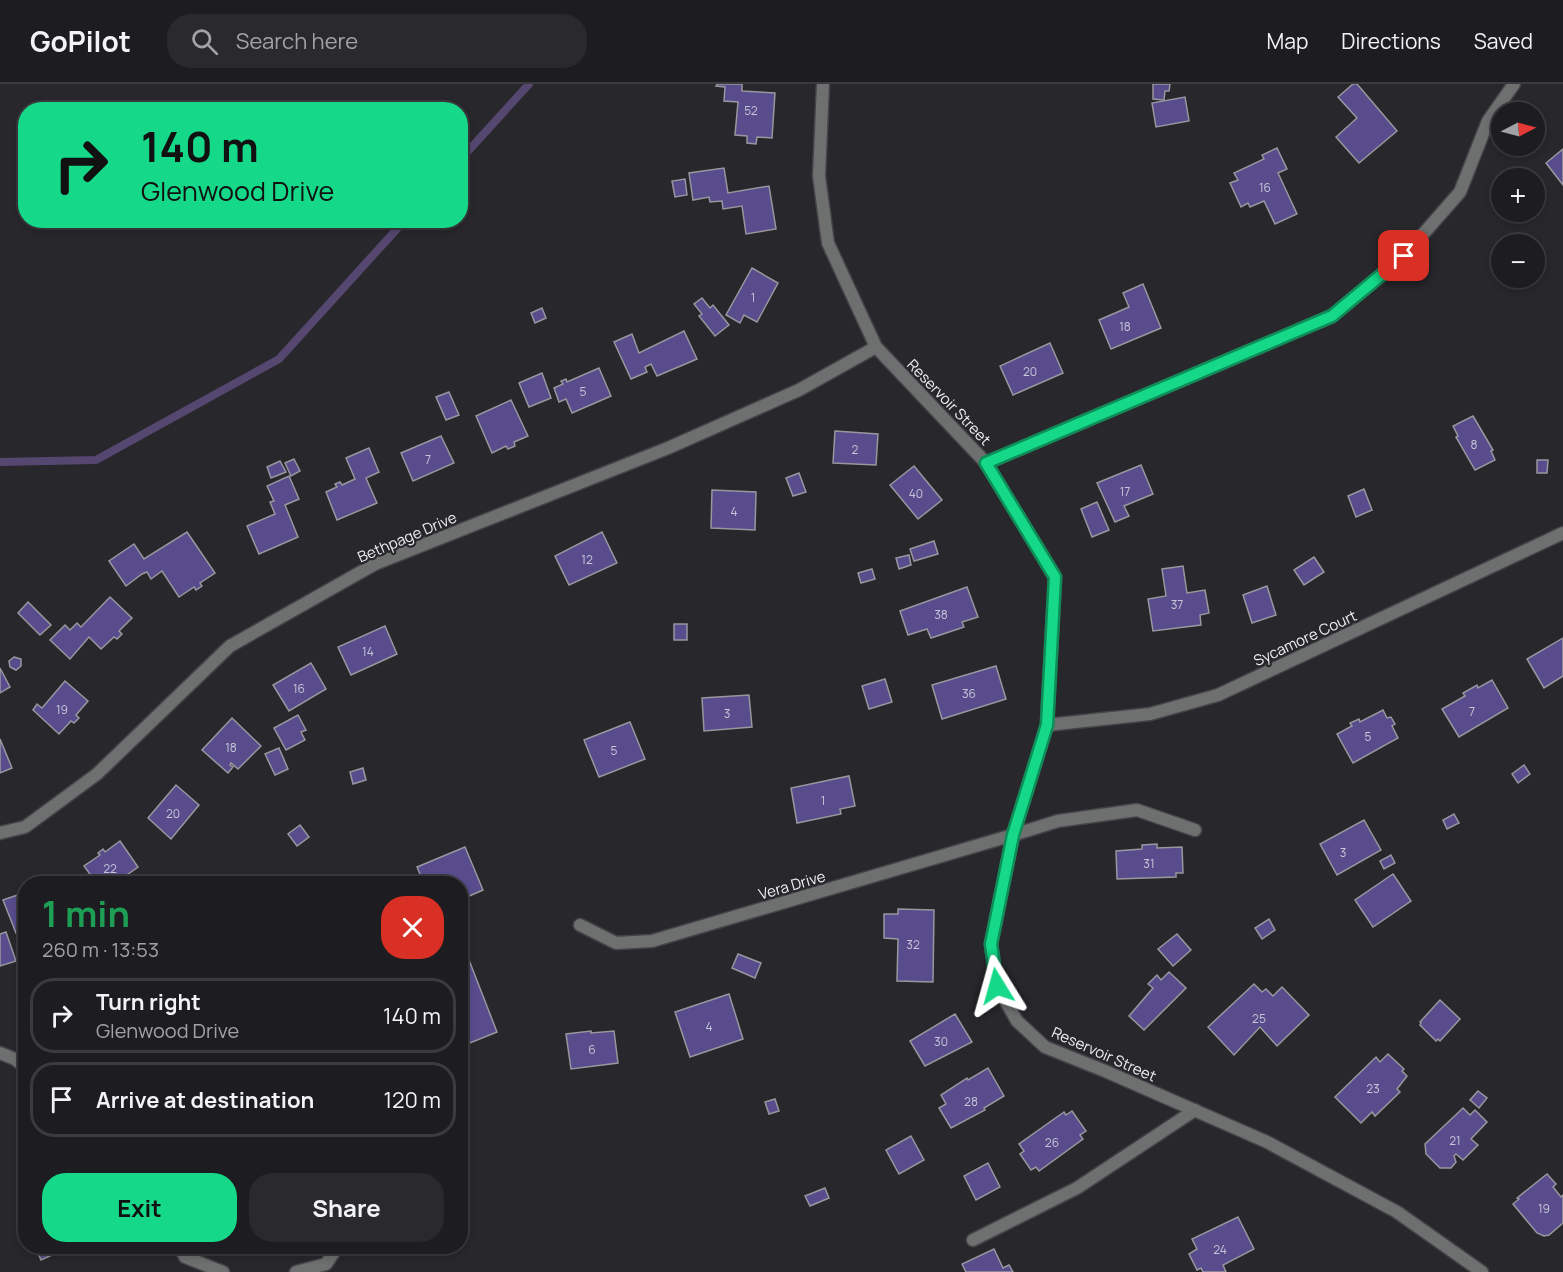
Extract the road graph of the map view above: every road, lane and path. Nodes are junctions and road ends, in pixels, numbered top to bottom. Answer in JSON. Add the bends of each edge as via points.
{"nodes":[{"id":1,"x":824,"y":84,"type":"edge"},
{"id":2,"x":1514,"y":84,"type":"edge"},
{"id":3,"x":876,"y":347,"type":"junction"},
{"id":4,"x":986,"y":463,"type":"junction"},
{"id":5,"x":1563,"y":533,"type":"edge"},
{"id":6,"x":1047,"y":725,"type":"junction"},
{"id":7,"x":1195,"y":830,"type":"dead end"},
{"id":8,"x":0,"y":833,"type":"edge"},
{"id":9,"x":1013,"y":835,"type":"junction"},
{"id":10,"x":580,"y":925,"type":"dead end"},
{"id":11,"x":0,"y":1053,"type":"edge"},
{"id":12,"x":18,"y":1061,"type":"edge"},
{"id":13,"x":1195,"y":1110,"type":"junction"},
{"id":14,"x":973,"y":1240,"type":"dead end"},
{"id":15,"x":183,"y":1254,"type":"edge"},
{"id":16,"x":333,"y":1254,"type":"edge"},
{"id":17,"x":223,"y":1272,"type":"edge"},
{"id":18,"x":296,"y":1272,"type":"edge"},
{"id":19,"x":1482,"y":1272,"type":"edge"}],
"edges":[{"from":1,"to":3,"type":"street","name":"Reservoir Street","via":[[819,176],[828,243]]},
{"from":2,"to":4,"type":"street","via":[[1488,121],[1460,192],[1404,256],[1332,316]]},
{"from":3,"to":4,"type":"street","name":"Reservoir Street"},
{"from":3,"to":8,"type":"street","name":"Bethpage Drive","via":[[799,390],[668,448],[375,564],[230,646],[97,774],[25,827]]},
{"from":4,"to":6,"type":"street","name":"Reservoir Street","via":[[1055,577]]},
{"from":5,"to":6,"type":"street","name":"Sycamore Court","via":[[1218,695],[1150,714]]},
{"from":6,"to":9,"type":"street","name":"Reservoir Street"},
{"from":7,"to":9,"type":"street","name":"Vera Drive","via":[[1137,810],[1058,821]]},
{"from":9,"to":10,"type":"street","name":"Vera Drive","via":[[652,941],[616,943]]},
{"from":9,"to":13,"type":"street","name":"Reservoir Street","via":[[991,944],[997,986],[1017,1021],[1045,1047]]},
{"from":11,"to":12,"type":"street"},
{"from":13,"to":14,"type":"street","via":[[1077,1188]]},
{"from":13,"to":19,"type":"street","name":"Reservoir Street","via":[[1267,1142],[1397,1212]]},
{"from":15,"to":17,"type":"street"},
{"from":16,"to":18,"type":"street","via":[[326,1264]]}]}
